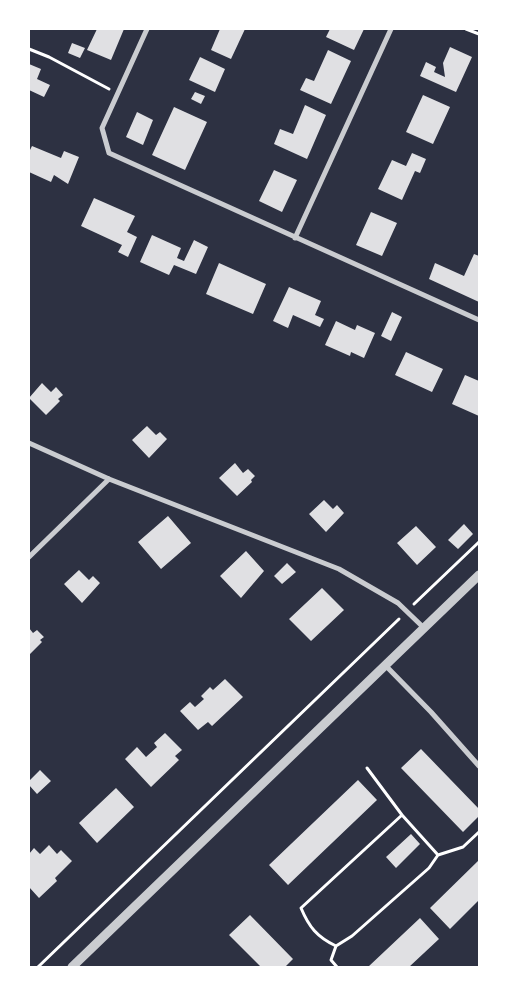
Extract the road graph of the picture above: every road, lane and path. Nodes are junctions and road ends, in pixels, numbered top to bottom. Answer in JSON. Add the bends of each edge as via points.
{"nodes":[{"id":1,"x":147,"y":29,"type":"edge"},
{"id":2,"x":391,"y":29,"type":"edge"},
{"id":3,"x":466,"y":29,"type":"edge"},
{"id":4,"x":479,"y":34,"type":"edge"},
{"id":5,"x":29,"y":50,"type":"edge"},
{"id":6,"x":117,"y":94,"type":"junction"},
{"id":7,"x":294,"y":238,"type":"junction"},
{"id":8,"x":479,"y":320,"type":"edge"},
{"id":9,"x":29,"y":443,"type":"edge"},
{"id":10,"x":109,"y":479,"type":"junction"},
{"id":11,"x":479,"y":542,"type":"edge"},
{"id":12,"x":29,"y":557,"type":"edge"},
{"id":13,"x":479,"y":576,"type":"edge"},
{"id":14,"x":407,"y":611,"type":"junction"},
{"id":15,"x":424,"y":628,"type":"junction"},
{"id":16,"x":385,"y":664,"type":"junction"},
{"id":17,"x":479,"y":766,"type":"edge"},
{"id":18,"x":367,"y":768,"type":"dead end"},
{"id":19,"x":402,"y":815,"type":"junction"},
{"id":20,"x":479,"y":832,"type":"edge"},
{"id":21,"x":438,"y":855,"type":"junction"},
{"id":22,"x":336,"y":946,"type":"junction"},
{"id":23,"x":38,"y":967,"type":"edge"},
{"id":24,"x":72,"y":967,"type":"edge"},
{"id":25,"x":337,"y":967,"type":"edge"}],
"edges":[{"from":1,"to":6,"type":"street"},
{"from":2,"to":7,"type":"street"},
{"from":3,"to":4,"type":"path"},
{"from":5,"to":6,"type":"path","via":[[49,57]]},
{"from":6,"to":7,"type":"street","via":[[102,128],[109,153]]},
{"from":7,"to":8,"type":"street"},
{"from":9,"to":10,"type":"street"},
{"from":10,"to":12,"type":"street"},
{"from":10,"to":14,"type":"street","via":[[339,569],[398,602]]},
{"from":11,"to":14,"type":"path"},
{"from":13,"to":15,"type":"street"},
{"from":14,"to":15,"type":"street"},
{"from":14,"to":23,"type":"path"},
{"from":15,"to":16,"type":"street"},
{"from":16,"to":17,"type":"street"},
{"from":16,"to":24,"type":"street"},
{"from":18,"to":19,"type":"path"},
{"from":19,"to":21,"type":"path"},
{"from":19,"to":22,"type":"path","via":[[301,908],[310,928],[322,940]]},
{"from":20,"to":21,"type":"path","via":[[463,847]]},
{"from":21,"to":22,"type":"path","via":[[429,868],[352,936]]},
{"from":22,"to":25,"type":"path","via":[[331,960]]}]}
